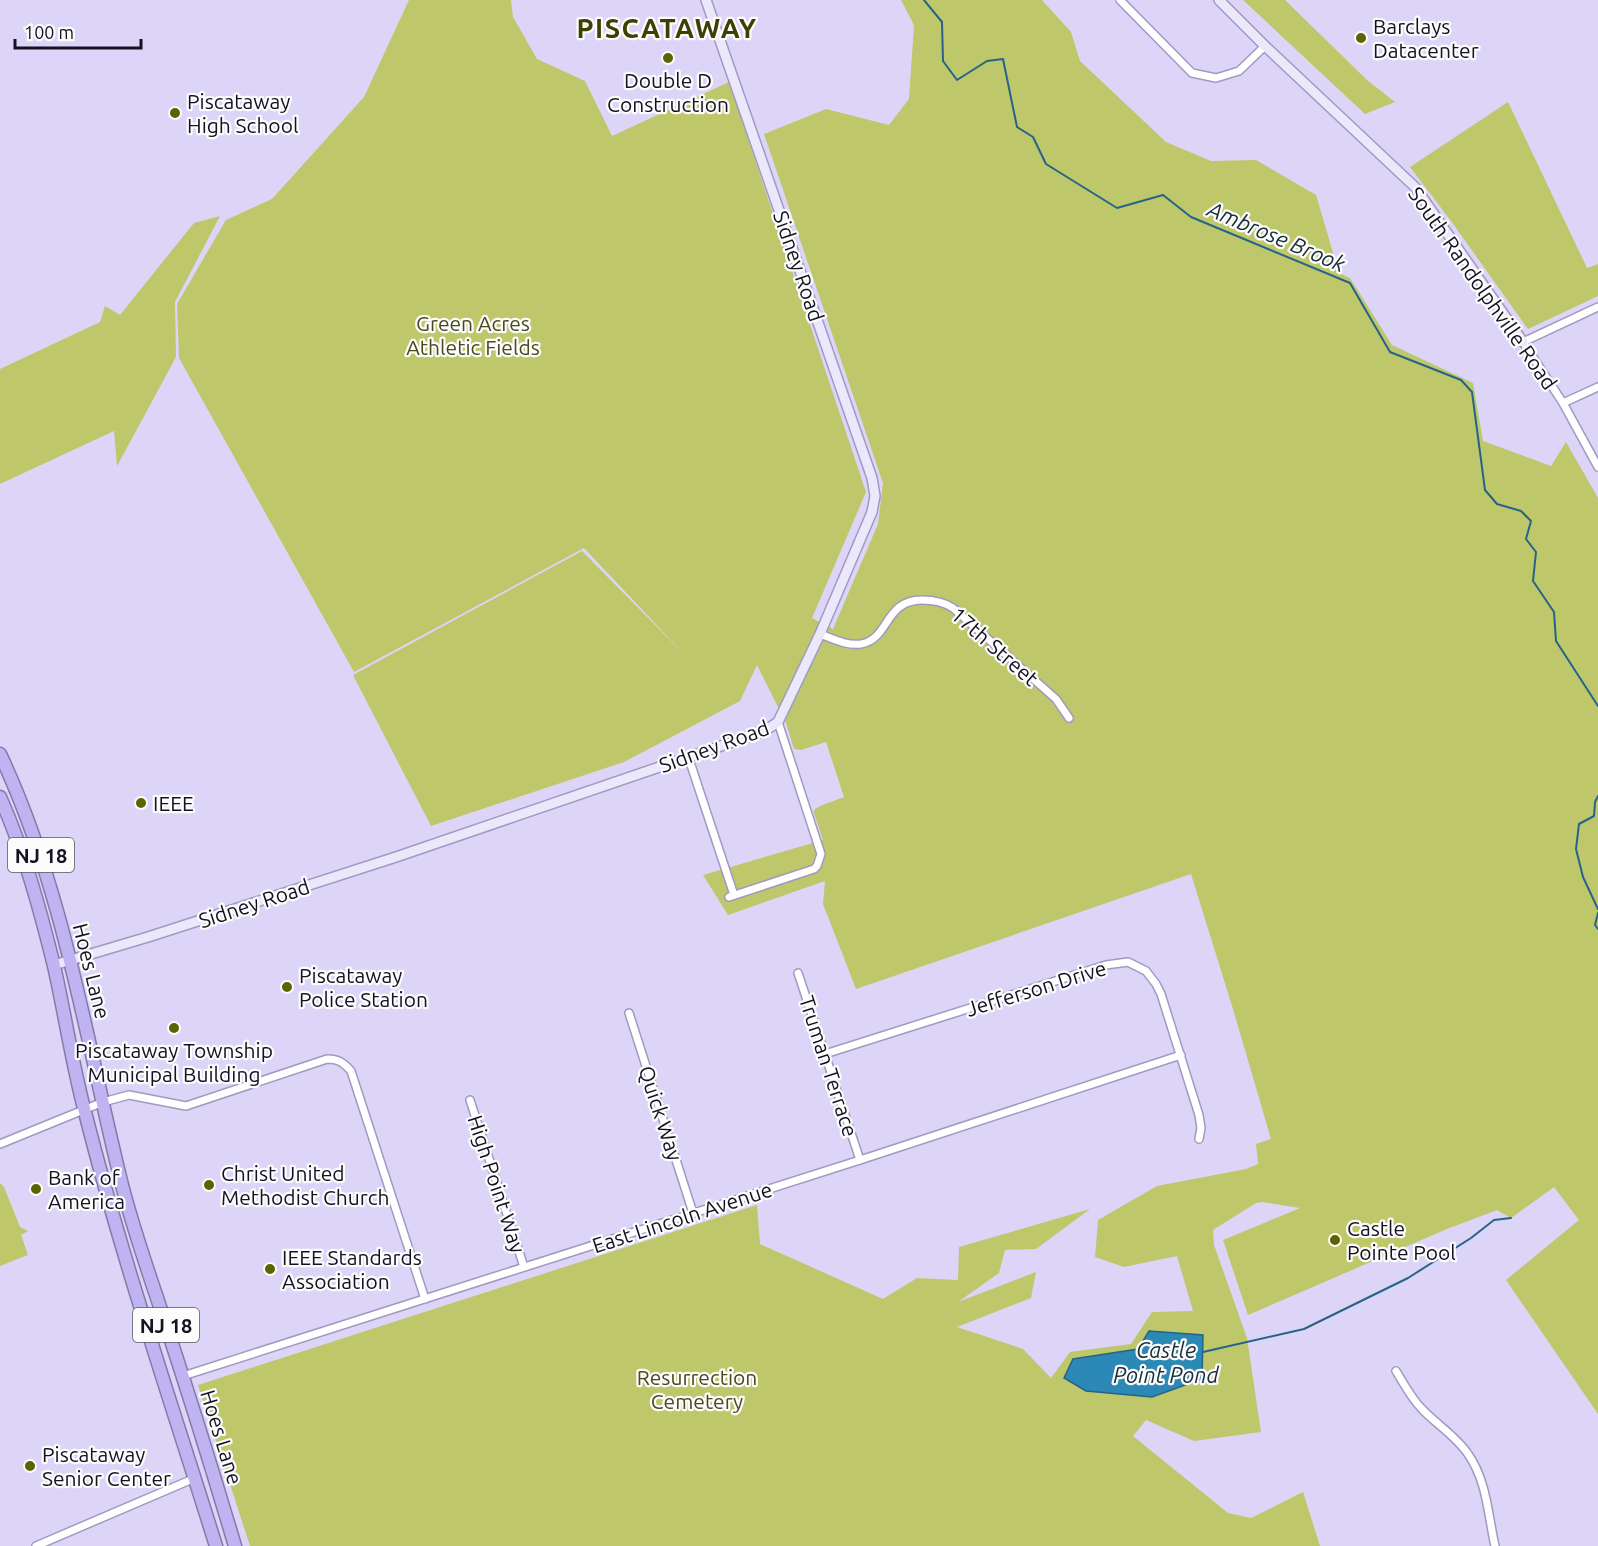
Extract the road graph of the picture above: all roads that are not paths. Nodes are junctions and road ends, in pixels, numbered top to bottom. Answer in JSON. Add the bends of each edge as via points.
{"nodes":[{"id":1,"x":706,"y":0,"type":"edge"},
{"id":2,"x":1120,"y":0,"type":"edge"},
{"id":3,"x":1219,"y":0,"type":"edge"},
{"id":4,"x":1265,"y":46,"type":"junction"},
{"id":5,"x":1598,"y":307,"type":"edge"},
{"id":6,"x":1523,"y":342,"type":"junction"},
{"id":7,"x":1598,"y":387,"type":"edge"},
{"id":8,"x":1563,"y":403,"type":"junction"},
{"id":9,"x":1598,"y":467,"type":"edge"},
{"id":10,"x":820,"y":634,"type":"junction"},
{"id":11,"x":1069,"y":718,"type":"dead end"},
{"id":12,"x":778,"y":722,"type":"junction"},
{"id":13,"x":0,"y":754,"type":"edge"},
{"id":14,"x":688,"y":756,"type":"junction"},
{"id":15,"x":0,"y":797,"type":"edge"},
{"id":16,"x":70,"y":960,"type":"junction"},
{"id":17,"x":54,"y":965,"type":"junction"},
{"id":18,"x":798,"y":973,"type":"dead end"},
{"id":19,"x":629,"y":1013,"type":"dead end"},
{"id":20,"x":825,"y":1054,"type":"junction"},
{"id":21,"x":1181,"y":1055,"type":"junction"},
{"id":22,"x":470,"y":1100,"type":"dead end"},
{"id":23,"x":103,"y":1102,"type":"junction"},
{"id":24,"x":84,"y":1110,"type":"junction"},
{"id":25,"x":1199,"y":1139,"type":"dead end"},
{"id":26,"x":0,"y":1144,"type":"edge"},
{"id":27,"x":860,"y":1160,"type":"junction"},
{"id":28,"x":693,"y":1214,"type":"junction"},
{"id":29,"x":524,"y":1267,"type":"junction"},
{"id":30,"x":424,"y":1299,"type":"junction"},
{"id":31,"x":1396,"y":1371,"type":"dead end"},
{"id":32,"x":183,"y":1377,"type":"junction"},
{"id":33,"x":195,"y":1478,"type":"junction"},
{"id":34,"x":36,"y":1546,"type":"edge"},
{"id":35,"x":216,"y":1546,"type":"edge"},
{"id":36,"x":235,"y":1546,"type":"edge"},
{"id":37,"x":1495,"y":1546,"type":"edge"}],
"edges":[{"from":1,"to":10,"type":"street","name":"Sidney Road","via":[[872,478],[872,512]]},
{"from":2,"to":4,"type":"street","via":[[1192,73],[1216,78],[1239,71]]},
{"from":3,"to":4,"type":"street","name":"South Randolphville Road"},
{"from":4,"to":6,"type":"street","name":"South Randolphville Road","via":[[1415,187]]},
{"from":5,"to":6,"type":"street"},
{"from":6,"to":8,"type":"street","name":"South Randolphville Road"},
{"from":7,"to":8,"type":"street"},
{"from":8,"to":9,"type":"street","name":"South Randolphville Road"},
{"from":10,"to":11,"type":"street","name":"17th Street","via":[[849,644],[862,644],[877,636],[901,604],[924,600],[947,604],[1056,699]]},
{"from":10,"to":12,"type":"street","name":"Sidney Road"},
{"from":12,"to":14,"type":"street","name":"Sidney Road","via":[[756,734]]},
{"from":12,"to":14,"type":"street","via":[[821,854],[814,869],[732,896]]},
{"from":13,"to":16,"type":"highway","name":"Hoes Lane","number":"NJ 18","via":[[41,854]]},
{"from":14,"to":16,"type":"street","name":"Sidney Road","via":[[396,857]]},
{"from":15,"to":17,"type":"highway","name":"Hoes Lane","number":"NJ 18","via":[[34,890]]},
{"from":16,"to":17,"type":"street","name":"Sidney Road"},
{"from":16,"to":23,"type":"highway","name":"Hoes Lane","number":"NJ 18"},
{"from":17,"to":24,"type":"highway","name":"Hoes Lane","number":"NJ 18"},
{"from":18,"to":20,"type":"street","name":"Truman Terrace"},
{"from":19,"to":28,"type":"street","name":"Quick Way"},
{"from":20,"to":21,"type":"street","name":"Jefferson Drive","via":[[1106,965],[1128,962],[1146,971],[1156,984]]},
{"from":20,"to":27,"type":"street","name":"Truman Terrace"},
{"from":21,"to":25,"type":"street","name":"Jefferson Drive","via":[[1199,1116]]},
{"from":21,"to":27,"type":"street","name":"East Lincoln Avenue"},
{"from":22,"to":29,"type":"street","name":"High Point Way"},
{"from":23,"to":24,"type":"street"},
{"from":23,"to":30,"type":"street","via":[[135,1095],[186,1106],[327,1059],[345,1063],[351,1071]]},
{"from":23,"to":32,"type":"highway","name":"Hoes Lane","number":"NJ 18","via":[[120,1179]]},
{"from":24,"to":26,"type":"street"},
{"from":24,"to":33,"type":"highway","name":"Hoes Lane","number":"NJ 18","via":[[122,1248]]},
{"from":27,"to":28,"type":"street","name":"East Lincoln Avenue"},
{"from":28,"to":29,"type":"street","name":"East Lincoln Avenue"},
{"from":29,"to":30,"type":"street","name":"East Lincoln Avenue"},
{"from":30,"to":32,"type":"street","name":"East Lincoln Avenue"},
{"from":31,"to":37,"type":"street","via":[[1416,1403],[1469,1455],[1482,1482]]},
{"from":32,"to":36,"type":"highway","name":"Hoes Lane","number":"NJ 18"},
{"from":33,"to":34,"type":"street"},
{"from":33,"to":35,"type":"highway","name":"Hoes Lane","number":"NJ 18"}]}
